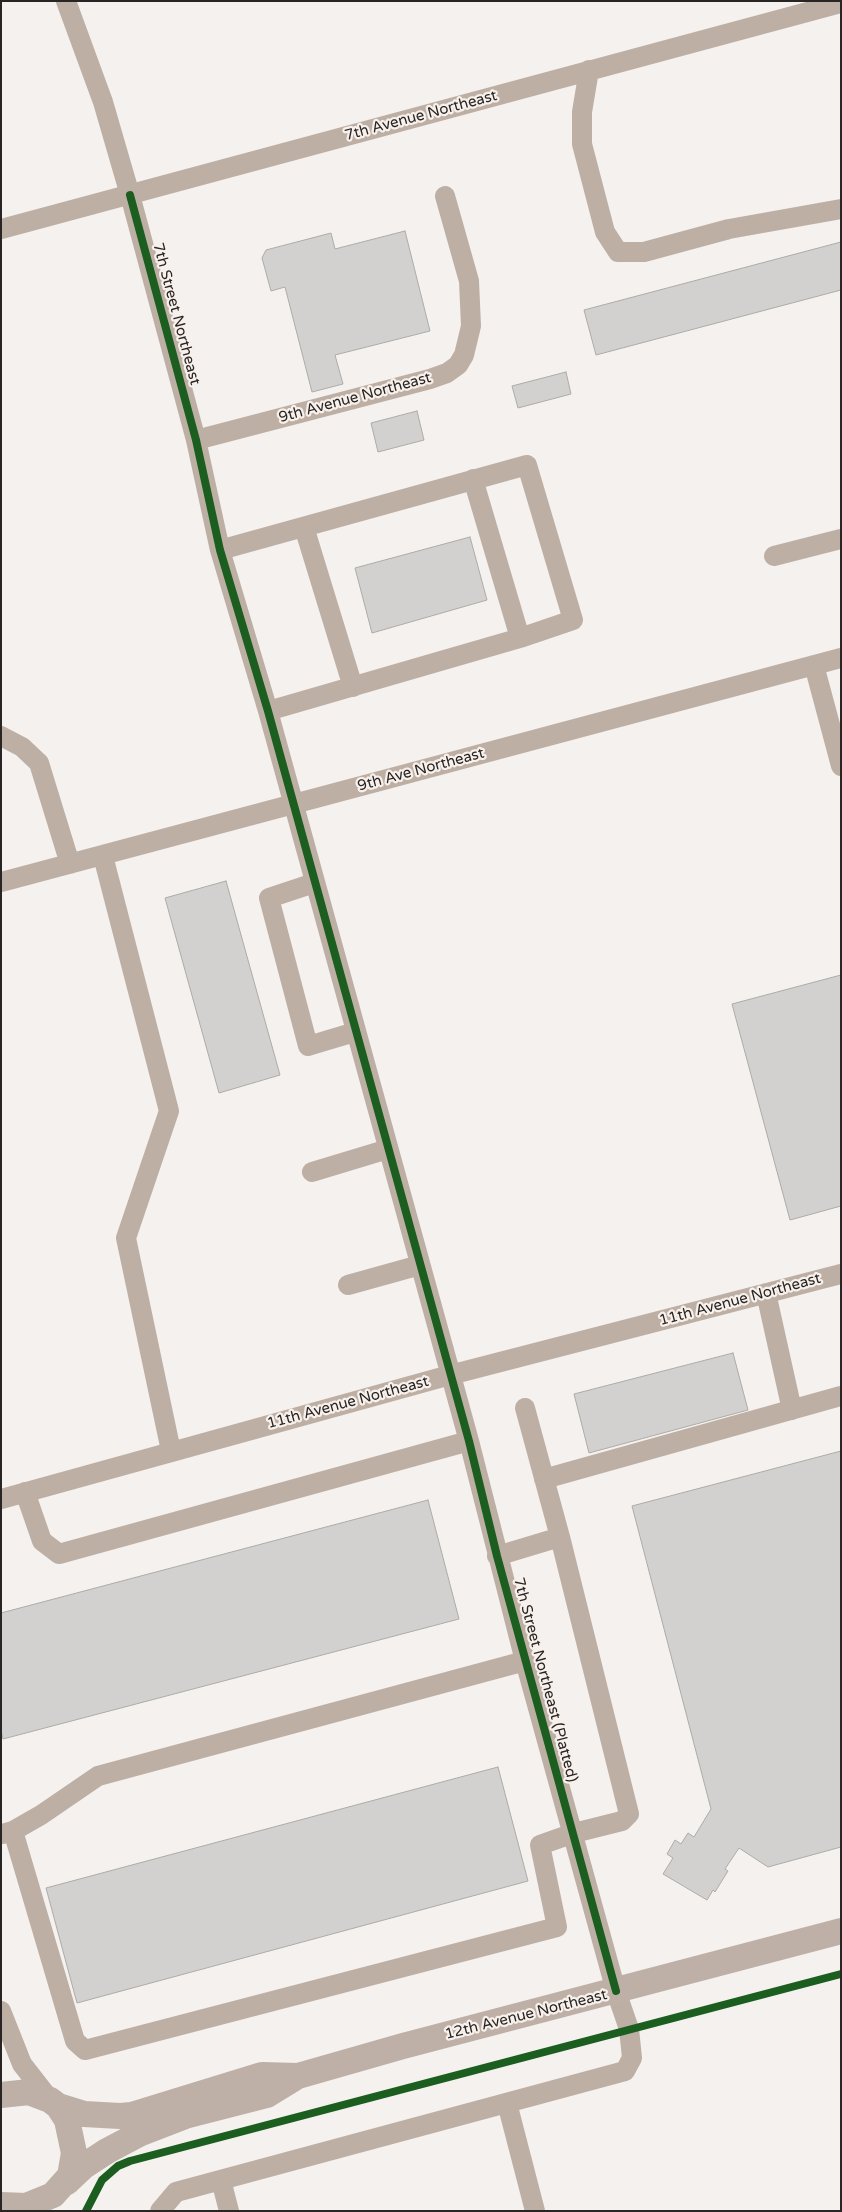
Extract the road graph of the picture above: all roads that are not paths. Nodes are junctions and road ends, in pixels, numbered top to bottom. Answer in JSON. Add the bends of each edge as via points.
{"nodes":[{"id":1,"x":66,"y":1,"type":"edge"},
{"id":2,"x":841,"y":3,"type":"edge"},
{"id":3,"x":589,"y":70,"type":"junction"},
{"id":4,"x":130,"y":195,"type":"junction"},
{"id":5,"x":445,"y":196,"type":"dead end"},
{"id":6,"x":841,"y":210,"type":"edge"},
{"id":7,"x":1,"y":229,"type":"edge"},
{"id":8,"x":196,"y":440,"type":"junction"},
{"id":9,"x":474,"y":479,"type":"junction"},
{"id":10,"x":304,"y":527,"type":"junction"},
{"id":11,"x":841,"y":539,"type":"edge"},
{"id":12,"x":220,"y":550,"type":"junction"},
{"id":13,"x":774,"y":556,"type":"dead end"},
{"id":14,"x":520,"y":638,"type":"junction"},
{"id":15,"x":841,"y":658,"type":"edge"},
{"id":16,"x":814,"y":665,"type":"junction"},
{"id":17,"x":353,"y":687,"type":"junction"},
{"id":18,"x":268,"y":711,"type":"junction"},
{"id":19,"x":834,"y":718,"type":"edge"},
{"id":20,"x":1,"y":736,"type":"edge"},
{"id":21,"x":840,"y":763,"type":"edge"},
{"id":22,"x":292,"y":804,"type":"junction"},
{"id":23,"x":104,"y":856,"type":"junction"},
{"id":24,"x":70,"y":864,"type":"junction"},
{"id":25,"x":1,"y":882,"type":"edge"},
{"id":26,"x":314,"y":883,"type":"junction"},
{"id":27,"x":355,"y":1032,"type":"junction"},
{"id":28,"x":388,"y":1150,"type":"junction"},
{"id":29,"x":312,"y":1172,"type":"dead end"},
{"id":30,"x":420,"y":1265,"type":"junction"},
{"id":31,"x":841,"y":1274,"type":"edge"},
{"id":32,"x":348,"y":1285,"type":"dead end"},
{"id":33,"x":766,"y":1293,"type":"junction"},
{"id":34,"x":450,"y":1375,"type":"junction"},
{"id":35,"x":841,"y":1396,"type":"edge"},
{"id":36,"x":525,"y":1408,"type":"dead end"},
{"id":37,"x":792,"y":1410,"type":"junction"},
{"id":38,"x":468,"y":1441,"type":"junction"},
{"id":39,"x":171,"y":1451,"type":"junction"},
{"id":40,"x":544,"y":1479,"type":"junction"},
{"id":41,"x":25,"y":1492,"type":"junction"},
{"id":42,"x":1,"y":1499,"type":"edge"},
{"id":43,"x":560,"y":1537,"type":"junction"},
{"id":44,"x":497,"y":1556,"type":"junction"},
{"id":45,"x":525,"y":1661,"type":"junction"},
{"id":46,"x":7,"y":1832,"type":"edge"},
{"id":47,"x":574,"y":1833,"type":"junction"},
{"id":48,"x":841,"y":1931,"type":"edge"},
{"id":49,"x":616,"y":1991,"type":"junction"},
{"id":50,"x":1,"y":2011,"type":"edge"},
{"id":51,"x":298,"y":2076,"type":"junction"},
{"id":52,"x":1,"y":2095,"type":"edge"},
{"id":53,"x":54,"y":2103,"type":"junction"},
{"id":54,"x":507,"y":2103,"type":"junction"},
{"id":55,"x":221,"y":2180,"type":"junction"},
{"id":56,"x":61,"y":2194,"type":"edge"},
{"id":57,"x":178,"y":2202,"type":"edge"},
{"id":58,"x":1,"y":2205,"type":"edge"},
{"id":59,"x":160,"y":2211,"type":"edge"},
{"id":60,"x":229,"y":2211,"type":"edge"},
{"id":61,"x":535,"y":2211,"type":"edge"}],
"edges":[{"from":1,"to":4,"type":"street","name":"7th Street Northeast","via":[[103,102]]},
{"from":2,"to":3,"type":"street","name":"7th Avenue Northeast"},
{"from":3,"to":4,"type":"street","name":"7th Avenue Northeast"},
{"from":3,"to":6,"type":"street","via":[[582,112],[582,144],[605,232],[618,252],[644,252],[729,229]]},
{"from":4,"to":7,"type":"street","name":"7th Avenue Northeast"},
{"from":4,"to":8,"type":"street","name":"7th Street Northeast"},
{"from":5,"to":8,"type":"street","name":"9th Avenue Northeast","via":[[470,290],[469,341],[458,365],[430,379]]},
{"from":8,"to":12,"type":"street","name":"7th Street Northeast"},
{"from":9,"to":10,"type":"street"},
{"from":9,"to":14,"type":"street"},
{"from":9,"to":14,"type":"street","via":[[527,465],[571,611],[573,620]]},
{"from":10,"to":12,"type":"street"},
{"from":10,"to":17,"type":"street"},
{"from":11,"to":13,"type":"street"},
{"from":12,"to":18,"type":"street","name":"7th Street Northeast"},
{"from":14,"to":17,"type":"street"},
{"from":15,"to":16,"type":"street","name":"9th Ave Northeast"},
{"from":16,"to":19,"type":"street"},
{"from":16,"to":22,"type":"street","name":"9th Ave Northeast"},
{"from":17,"to":18,"type":"street"},
{"from":18,"to":22,"type":"street","name":"7th Street Northeast"},
{"from":19,"to":21,"type":"street"},
{"from":20,"to":24,"type":"street","via":[[22,747],[38,763]]},
{"from":22,"to":23,"type":"street","name":"9th Ave Northeast"},
{"from":22,"to":26,"type":"street","name":"7th Street Northeast"},
{"from":23,"to":24,"type":"street","name":"9th Ave Northeast"},
{"from":23,"to":39,"type":"street","via":[[170,1111],[126,1238]]},
{"from":24,"to":25,"type":"street","name":"9th Ave Northeast"},
{"from":26,"to":27,"type":"street","name":"7th Street Northeast (Platted)"},
{"from":26,"to":27,"type":"street","via":[[269,898],[308,1046]]},
{"from":27,"to":28,"type":"street","name":"7th Street Northeast (Platted)"},
{"from":28,"to":29,"type":"street"},
{"from":28,"to":30,"type":"street","name":"7th Street Northeast (Platted)"},
{"from":30,"to":32,"type":"street"},
{"from":30,"to":34,"type":"street","name":"7th Street Northeast (Platted)"},
{"from":31,"to":33,"type":"street","name":"11th Avenue Northeast"},
{"from":33,"to":34,"type":"street","name":"11th Avenue Northeast"},
{"from":33,"to":37,"type":"street"},
{"from":34,"to":38,"type":"street","name":"7th Street Northeast (Platted)"},
{"from":34,"to":39,"type":"street","name":"11th Avenue Northeast"},
{"from":35,"to":37,"type":"street"},
{"from":36,"to":40,"type":"street"},
{"from":37,"to":40,"type":"street"},
{"from":38,"to":41,"type":"street","via":[[59,1554],[42,1541]]},
{"from":38,"to":44,"type":"street","name":"7th Street Northeast (Platted)"},
{"from":39,"to":41,"type":"street","name":"11th Avenue Northeast"},
{"from":40,"to":43,"type":"street"},
{"from":41,"to":42,"type":"street","name":"11th Avenue Northeast"},
{"from":43,"to":44,"type":"street"},
{"from":43,"to":47,"type":"street","via":[[629,1814],[622,1822]]},
{"from":44,"to":45,"type":"street","name":"7th Street Northeast (Platted)"},
{"from":45,"to":46,"type":"street","via":[[98,1776],[41,1815]]},
{"from":45,"to":47,"type":"street","name":"7th Street Northeast (Platted)"},
{"from":46,"to":47,"type":"street","via":[[75,2040],[85,2050],[557,1927],[540,1845]]},
{"from":47,"to":49,"type":"street","name":"7th Street Northeast (Platted)"},
{"from":48,"to":49,"type":"main road","name":"12th Avenue Northeast"},
{"from":49,"to":51,"type":"main road","name":"12th Avenue Northeast"},
{"from":49,"to":54,"type":"street","name":"7th Street Northeast (Platted)","via":[[629,2029],[632,2058],[625,2071]]},
{"from":50,"to":53,"type":"street","via":[[22,2064]]},
{"from":51,"to":53,"type":"main road","name":"12th Avenue Northeast","via":[[262,2075],[132,2115],[84,2114]]},
{"from":51,"to":56,"type":"main road","name":"12th Avenue Northeast","via":[[267,2095],[185,2116],[141,2133],[100,2156]]},
{"from":52,"to":53,"type":"main road","name":"12th Avenue Northeast","via":[[28,2092]]},
{"from":53,"to":56,"type":"main road","via":[[67,2120],[74,2144],[72,2169]]},
{"from":54,"to":55,"type":"street","name":"7th Street Northeast (Platted)"},
{"from":54,"to":61,"type":"street"},
{"from":55,"to":57,"type":"street","name":"7th Street Northeast (Platted)"},
{"from":55,"to":60,"type":"street"},
{"from":56,"to":58,"type":"main road","name":"12th Avenue Northeast","via":[[36,2203]]},
{"from":57,"to":59,"type":"street"}]}
